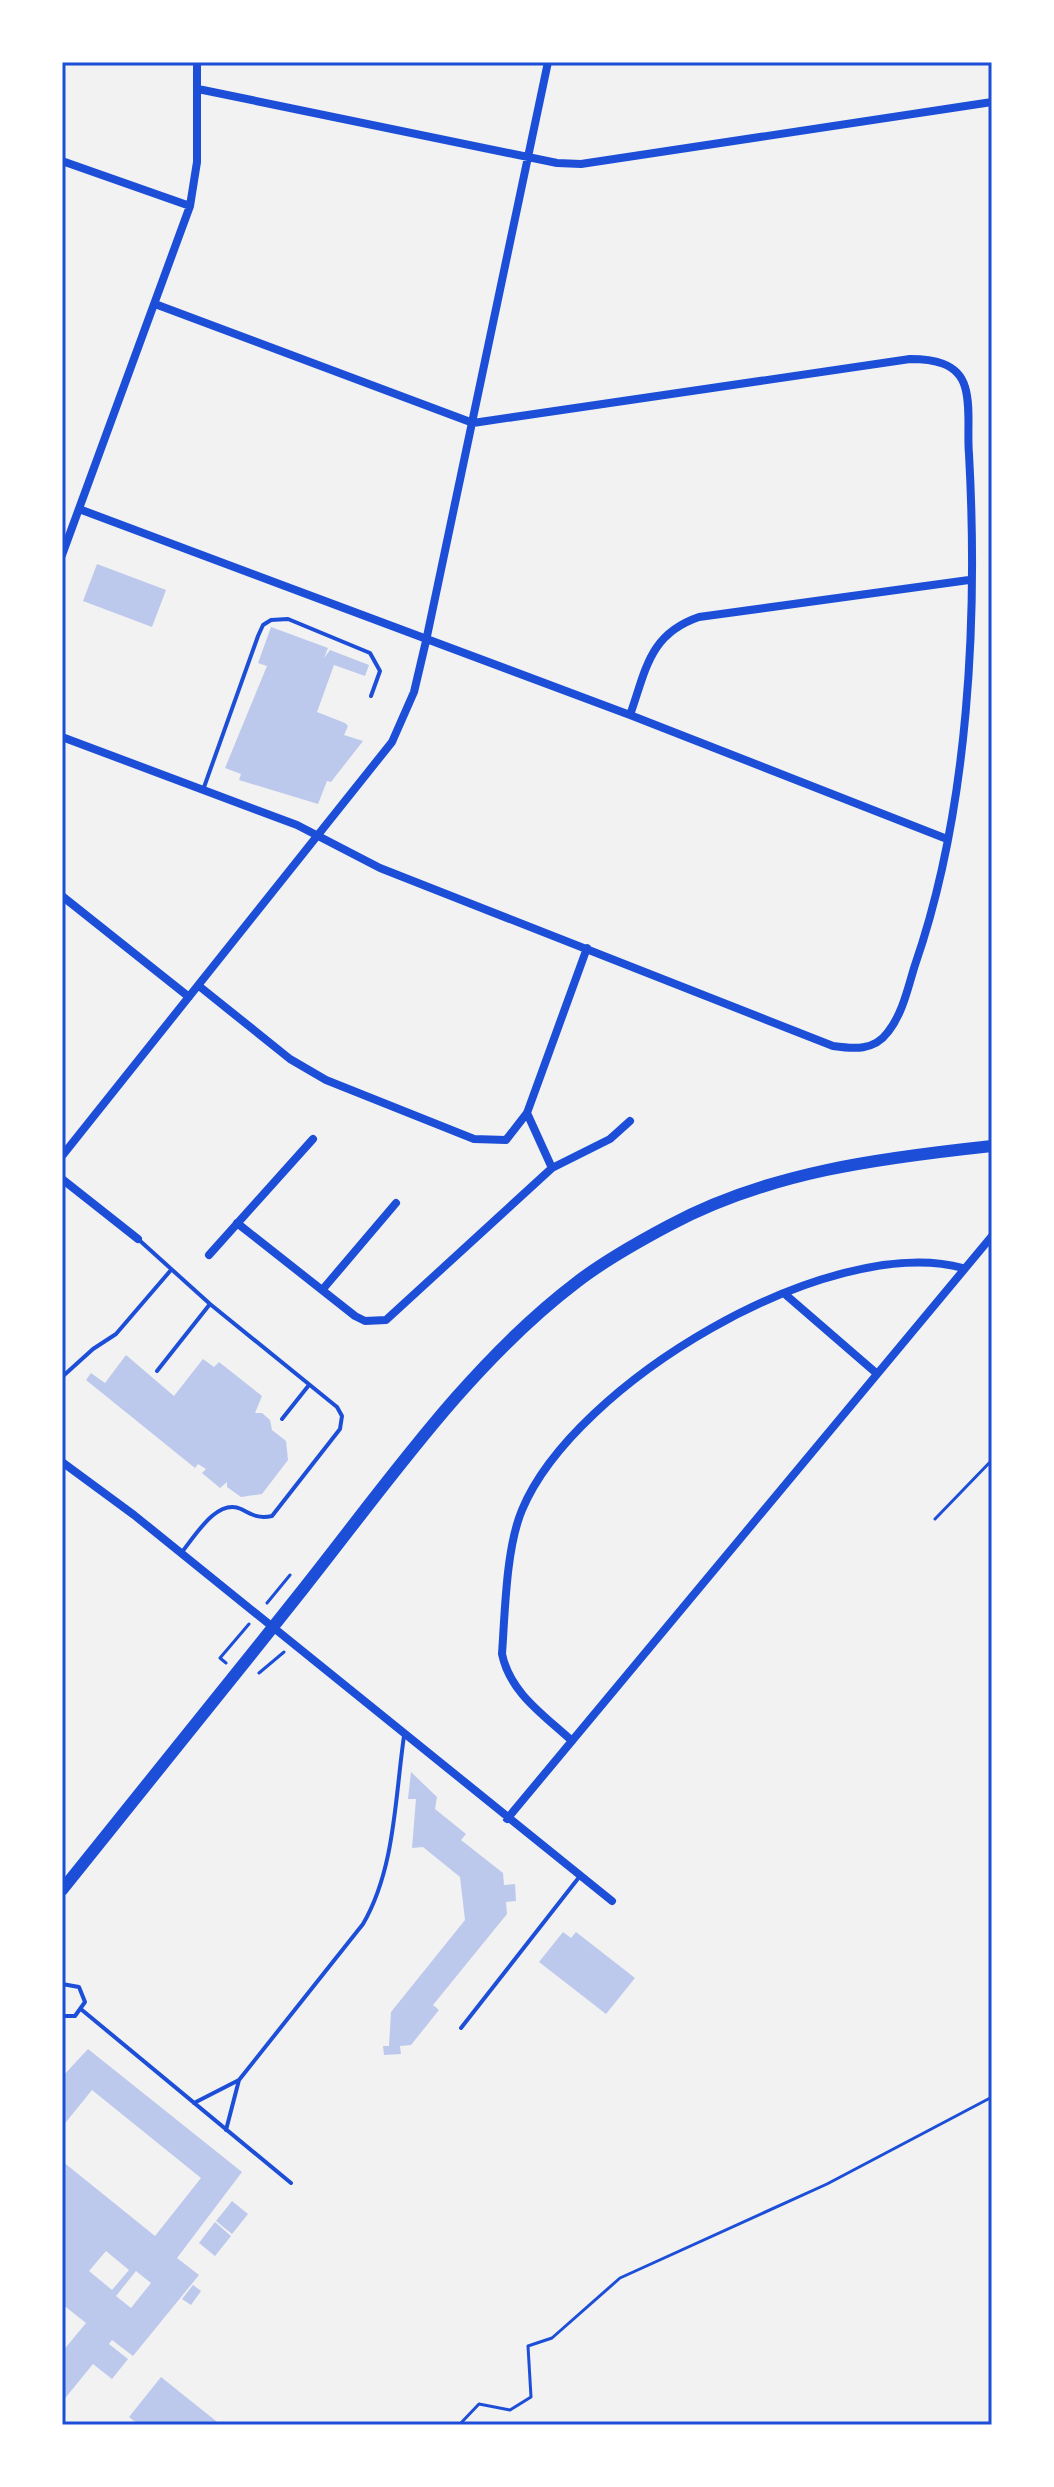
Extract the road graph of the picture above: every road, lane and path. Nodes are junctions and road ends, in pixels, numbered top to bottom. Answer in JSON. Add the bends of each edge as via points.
{"nodes":[{"id":1,"x":197,"y":62,"type":"edge"},
{"id":2,"x":548,"y":62,"type":"edge"},
{"id":3,"x":198,"y":89,"type":"junction"},
{"id":4,"x":992,"y":102,"type":"edge"},
{"id":5,"x":528,"y":157,"type":"junction"},
{"id":6,"x":62,"y":161,"type":"edge"},
{"id":7,"x":190,"y":206,"type":"junction"},
{"id":8,"x":155,"y":304,"type":"junction"},
{"id":9,"x":473,"y":423,"type":"junction"},
{"id":10,"x":79,"y":509,"type":"junction"},
{"id":11,"x":62,"y":555,"type":"edge"},
{"id":12,"x":969,"y":580,"type":"junction"},
{"id":13,"x":426,"y":641,"type":"junction"},
{"id":14,"x":371,"y":696,"type":"dead end"},
{"id":15,"x":630,"y":715,"type":"junction"},
{"id":16,"x":62,"y":737,"type":"edge"},
{"id":17,"x":203,"y":790,"type":"junction"},
{"id":18,"x":317,"y":838,"type":"junction"},
{"id":19,"x":947,"y":839,"type":"junction"},
{"id":20,"x":62,"y":896,"type":"edge"},
{"id":21,"x":587,"y":948,"type":"junction"},
{"id":22,"x":199,"y":986,"type":"junction"},
{"id":23,"x":189,"y":997,"type":"junction"},
{"id":24,"x":527,"y":1113,"type":"junction"},
{"id":25,"x":630,"y":1121,"type":"dead end"},
{"id":26,"x":313,"y":1139,"type":"dead end"},
{"id":27,"x":992,"y":1146,"type":"edge"},
{"id":28,"x":62,"y":1156,"type":"edge"},
{"id":29,"x":552,"y":1168,"type":"junction"},
{"id":30,"x":62,"y":1179,"type":"edge"},
{"id":31,"x":396,"y":1203,"type":"dead end"},
{"id":32,"x":237,"y":1223,"type":"junction"},
{"id":33,"x":992,"y":1236,"type":"edge"},
{"id":34,"x":138,"y":1239,"type":"joint"},
{"id":35,"x":209,"y":1255,"type":"dead end"},
{"id":36,"x":963,"y":1268,"type":"junction"},
{"id":37,"x":172,"y":1269,"type":"junction"},
{"id":38,"x":323,"y":1289,"type":"junction"},
{"id":39,"x":786,"y":1295,"type":"junction"},
{"id":40,"x":210,"y":1304,"type":"junction"},
{"id":41,"x":157,"y":1371,"type":"dead end"},
{"id":42,"x":875,"y":1372,"type":"junction"},
{"id":43,"x":62,"y":1377,"type":"edge"},
{"id":44,"x":309,"y":1385,"type":"junction"},
{"id":45,"x":282,"y":1419,"type":"dead end"},
{"id":46,"x":992,"y":1460,"type":"edge"},
{"id":47,"x":62,"y":1462,"type":"edge"},
{"id":48,"x":935,"y":1519,"type":"dead end"},
{"id":49,"x":181,"y":1553,"type":"junction"},
{"id":50,"x":273,"y":1628,"type":"junction"},
{"id":51,"x":404,"y":1735,"type":"junction"},
{"id":52,"x":572,"y":1741,"type":"junction"},
{"id":53,"x":507,"y":1819,"type":"junction"},
{"id":54,"x":580,"y":1876,"type":"junction"},
{"id":55,"x":62,"y":1890,"type":"edge"},
{"id":56,"x":612,"y":1901,"type":"dead end"},
{"id":57,"x":62,"y":1984,"type":"edge"},
{"id":58,"x":82,"y":2010,"type":"junction"},
{"id":59,"x":62,"y":2016,"type":"edge"},
{"id":60,"x":461,"y":2028,"type":"dead end"},
{"id":61,"x":239,"y":2080,"type":"junction"},
{"id":62,"x":992,"y":2097,"type":"edge"},
{"id":63,"x":194,"y":2103,"type":"junction"},
{"id":64,"x":226,"y":2130,"type":"junction"},
{"id":65,"x":291,"y":2183,"type":"dead end"},
{"id":66,"x":459,"y":2425,"type":"edge"}],
"edges":[{"from":1,"to":3,"type":"street"},
{"from":2,"to":5,"type":"street"},
{"from":3,"to":5,"type":"street"},
{"from":3,"to":7,"type":"street"},
{"from":4,"to":5,"type":"street","via":[[603,162],[557,163]]},
{"from":5,"to":9,"type":"street"},
{"from":6,"to":7,"type":"street"},
{"from":7,"to":8,"type":"street"},
{"from":8,"to":9,"type":"street"},
{"from":8,"to":10,"type":"street"},
{"from":9,"to":12,"type":"street","via":[[930,359],[956,372],[965,386]]},
{"from":9,"to":13,"type":"street"},
{"from":10,"to":11,"type":"street"},
{"from":10,"to":13,"type":"street"},
{"from":12,"to":15,"type":"street","via":[[699,617],[676,625],[651,658]]},
{"from":12,"to":19,"type":"street","via":[[959,760]]},
{"from":13,"to":15,"type":"street"},
{"from":13,"to":18,"type":"street","via":[[414,692],[392,742]]},
{"from":14,"to":17,"type":"lane","via":[[380,671],[370,653],[288,619],[271,620],[258,636]]},
{"from":15,"to":19,"type":"street"},
{"from":16,"to":17,"type":"street"},
{"from":17,"to":18,"type":"street","via":[[297,825]]},
{"from":18,"to":21,"type":"street","via":[[380,868]]},
{"from":18,"to":22,"type":"street"},
{"from":19,"to":21,"type":"street","via":[[928,929],[898,1017],[887,1035],[869,1047],[833,1046]]},
{"from":20,"to":23,"type":"street"},
{"from":21,"to":24,"type":"street"},
{"from":22,"to":23,"type":"street"},
{"from":22,"to":24,"type":"street","via":[[290,1059],[326,1080],[474,1139],[506,1140]]},
{"from":23,"to":28,"type":"street"},
{"from":24,"to":29,"type":"street"},
{"from":25,"to":29,"type":"street","via":[[610,1139]]},
{"from":26,"to":32,"type":"street"},
{"from":27,"to":50,"type":"main road","via":[[890,1157],[781,1181],[668,1226],[578,1281],[501,1351],[432,1426]]},
{"from":29,"to":38,"type":"street","via":[[386,1320],[365,1321]]},
{"from":30,"to":34,"type":"street"},
{"from":31,"to":38,"type":"street"},
{"from":32,"to":35,"type":"street"},
{"from":32,"to":38,"type":"street"},
{"from":33,"to":36,"type":"street"},
{"from":34,"to":37,"type":"lane"},
{"from":36,"to":39,"type":"street","via":[[929,1263],[852,1271]]},
{"from":36,"to":42,"type":"street"},
{"from":37,"to":40,"type":"lane"},
{"from":37,"to":43,"type":"lane","via":[[116,1334]]},
{"from":39,"to":42,"type":"street"},
{"from":39,"to":52,"type":"street","via":[[695,1337],[643,1371],[560,1450],[521,1510],[503,1631],[506,1673]]},
{"from":40,"to":41,"type":"lane"},
{"from":40,"to":44,"type":"lane"},
{"from":42,"to":52,"type":"street"},
{"from":44,"to":45,"type":"lane"},
{"from":44,"to":49,"type":"lane","via":[[337,1407],[343,1423],[280,1508],[264,1518],[224,1508]]},
{"from":46,"to":48,"type":"path"},
{"from":47,"to":49,"type":"street"},
{"from":49,"to":50,"type":"street"},
{"from":50,"to":51,"type":"street"},
{"from":50,"to":55,"type":"main road"},
{"from":51,"to":53,"type":"street"},
{"from":51,"to":61,"type":"lane","via":[[384,1878],[375,1903]]},
{"from":52,"to":53,"type":"street"},
{"from":53,"to":54,"type":"street"},
{"from":54,"to":56,"type":"street"},
{"from":54,"to":60,"type":"lane"},
{"from":57,"to":58,"type":"lane","via":[[79,1987],[85,2002]]},
{"from":58,"to":59,"type":"lane"},
{"from":58,"to":63,"type":"lane"},
{"from":61,"to":63,"type":"lane"},
{"from":61,"to":64,"type":"lane"},
{"from":62,"to":66,"type":"path","via":[[827,2184],[620,2278],[552,2338],[528,2346],[531,2397],[510,2410],[479,2404]]},
{"from":63,"to":64,"type":"lane"},
{"from":64,"to":65,"type":"lane"}]}
